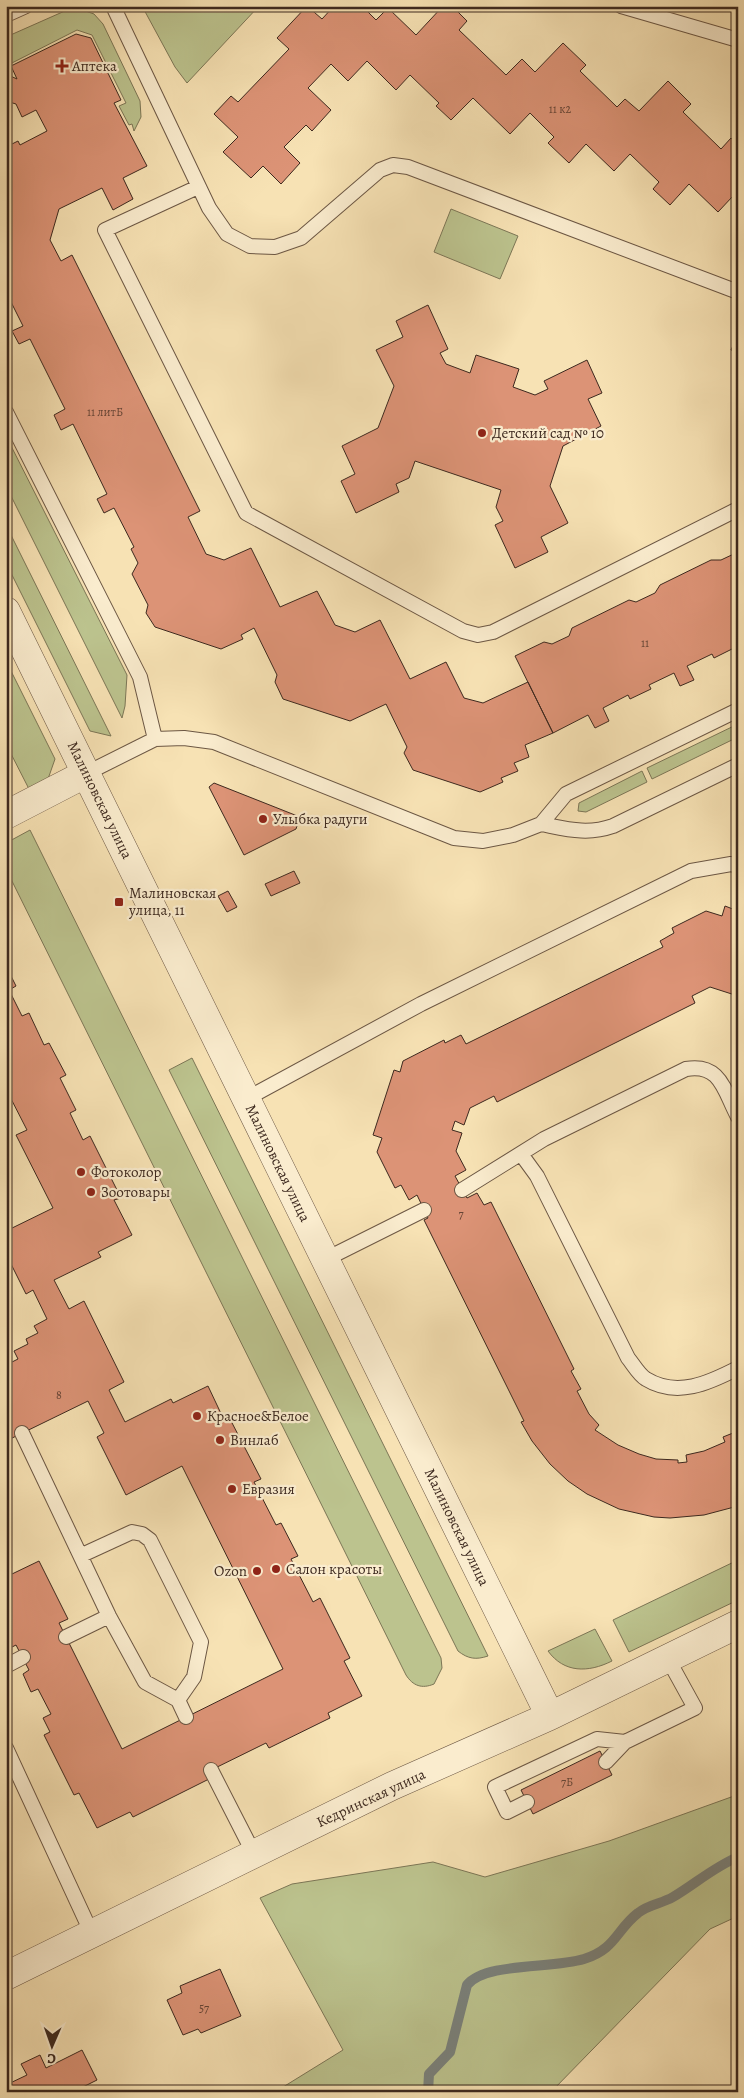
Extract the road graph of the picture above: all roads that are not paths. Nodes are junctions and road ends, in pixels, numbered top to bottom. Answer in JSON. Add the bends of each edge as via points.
{"nodes":[{"id":1,"x":26,"y":6,"type":"edge"},
{"id":2,"x":113,"y":6,"type":"edge"},
{"id":3,"x":621,"y":6,"type":"edge"},
{"id":4,"x":6,"y":15,"type":"edge"},
{"id":5,"x":738,"y":40,"type":"edge"},
{"id":6,"x":198,"y":187,"type":"junction"},
{"id":7,"x":738,"y":292,"type":"edge"},
{"id":8,"x":6,"y":412,"type":"edge"},
{"id":9,"x":738,"y":509,"type":"edge"},
{"id":10,"x":6,"y":611,"type":"edge"},
{"id":11,"x":738,"y":710,"type":"edge"},
{"id":12,"x":155,"y":739,"type":"junction"},
{"id":13,"x":738,"y":765,"type":"edge"},
{"id":14,"x":87,"y":773,"type":"junction"},
{"id":15,"x":6,"y":815,"type":"edge"},
{"id":16,"x":541,"y":824,"type":"junction"},
{"id":17,"x":738,"y":866,"type":"edge"},
{"id":18,"x":246,"y":1099,"type":"junction"},
{"id":19,"x":738,"y":1117,"type":"edge"},
{"id":20,"x":522,"y":1154,"type":"junction"},
{"id":21,"x":462,"y":1190,"type":"dead end"},
{"id":22,"x":424,"y":1210,"type":"dead end"},
{"id":23,"x":326,"y":1260,"type":"junction"},
{"id":24,"x":738,"y":1368,"type":"edge"},
{"id":25,"x":22,"y":1434,"type":"dead end"},
{"id":26,"x":82,"y":1555,"type":"junction"},
{"id":27,"x":109,"y":1616,"type":"junction"},
{"id":28,"x":738,"y":1624,"type":"edge"},
{"id":29,"x":66,"y":1637,"type":"dead end"},
{"id":30,"x":23,"y":1657,"type":"dead end"},
{"id":31,"x":668,"y":1658,"type":"junction"},
{"id":32,"x":6,"y":1666,"type":"edge"},
{"id":33,"x":178,"y":1700,"type":"junction"},
{"id":34,"x":550,"y":1716,"type":"junction"},
{"id":35,"x":186,"y":1717,"type":"dead end"},
{"id":36,"x":625,"y":1742,"type":"junction"},
{"id":37,"x":6,"y":1748,"type":"edge"},
{"id":38,"x":606,"y":1762,"type":"dead end"},
{"id":39,"x":211,"y":1770,"type":"dead end"},
{"id":40,"x":527,"y":1802,"type":"dead end"},
{"id":41,"x":254,"y":1854,"type":"junction"},
{"id":42,"x":92,"y":1934,"type":"junction"},
{"id":43,"x":6,"y":1976,"type":"edge"}],
"edges":[{"from":1,"to":4,"type":"lane"},
{"from":2,"to":6,"type":"lane"},
{"from":3,"to":5,"type":"lane"},
{"from":6,"to":7,"type":"lane","via":[[227,234],[250,246],[275,247],[301,238],[380,170],[393,165],[408,167]]},
{"from":6,"to":9,"type":"lane","via":[[105,230],[246,513],[463,631],[478,635],[493,632]]},
{"from":8,"to":12,"type":"lane","via":[[140,677]]},
{"from":10,"to":14,"type":"street","name":"Малиновская улица"},
{"from":11,"to":16,"type":"lane","via":[[566,794]]},
{"from":12,"to":14,"type":"lane"},
{"from":12,"to":16,"type":"lane","via":[[214,742],[454,838],[483,841],[513,835]]},
{"from":13,"to":16,"type":"lane","via":[[597,832]]},
{"from":14,"to":15,"type":"street"},
{"from":14,"to":18,"type":"street","name":"Малиновская улица"},
{"from":17,"to":18,"type":"lane","via":[[731,864],[691,871],[421,1004]]},
{"from":18,"to":23,"type":"street","name":"Малиновская улица"},
{"from":19,"to":20,"type":"lane","via":[[711,1070],[700,1066],[686,1068]]},
{"from":20,"to":21,"type":"lane"},
{"from":20,"to":24,"type":"lane","via":[[537,1176],[628,1358],[644,1379],[669,1388],[694,1387]]},
{"from":22,"to":23,"type":"lane"},
{"from":23,"to":34,"type":"street","name":"Малиновская улица"},
{"from":25,"to":26,"type":"lane"},
{"from":26,"to":27,"type":"lane"},
{"from":26,"to":33,"type":"lane","via":[[132,1532],[150,1540],[201,1642],[194,1677]]},
{"from":27,"to":29,"type":"lane"},
{"from":27,"to":33,"type":"lane","via":[[145,1682]]},
{"from":28,"to":31,"type":"street","name":"Кедринская улица"},
{"from":30,"to":32,"type":"lane"},
{"from":31,"to":34,"type":"street","name":"Кедринская улица"},
{"from":31,"to":36,"type":"lane","via":[[694,1708]]},
{"from":33,"to":35,"type":"lane"},
{"from":34,"to":41,"type":"street","name":"Кедринская улица","via":[[392,1786]]},
{"from":36,"to":38,"type":"lane"},
{"from":36,"to":40,"type":"lane","via":[[597,1739],[495,1787],[507,1812]]},
{"from":37,"to":42,"type":"lane"},
{"from":39,"to":41,"type":"lane"},
{"from":41,"to":42,"type":"street","name":"Кедринская улица"},
{"from":42,"to":43,"type":"street","name":"Кедринская улица"}]}
